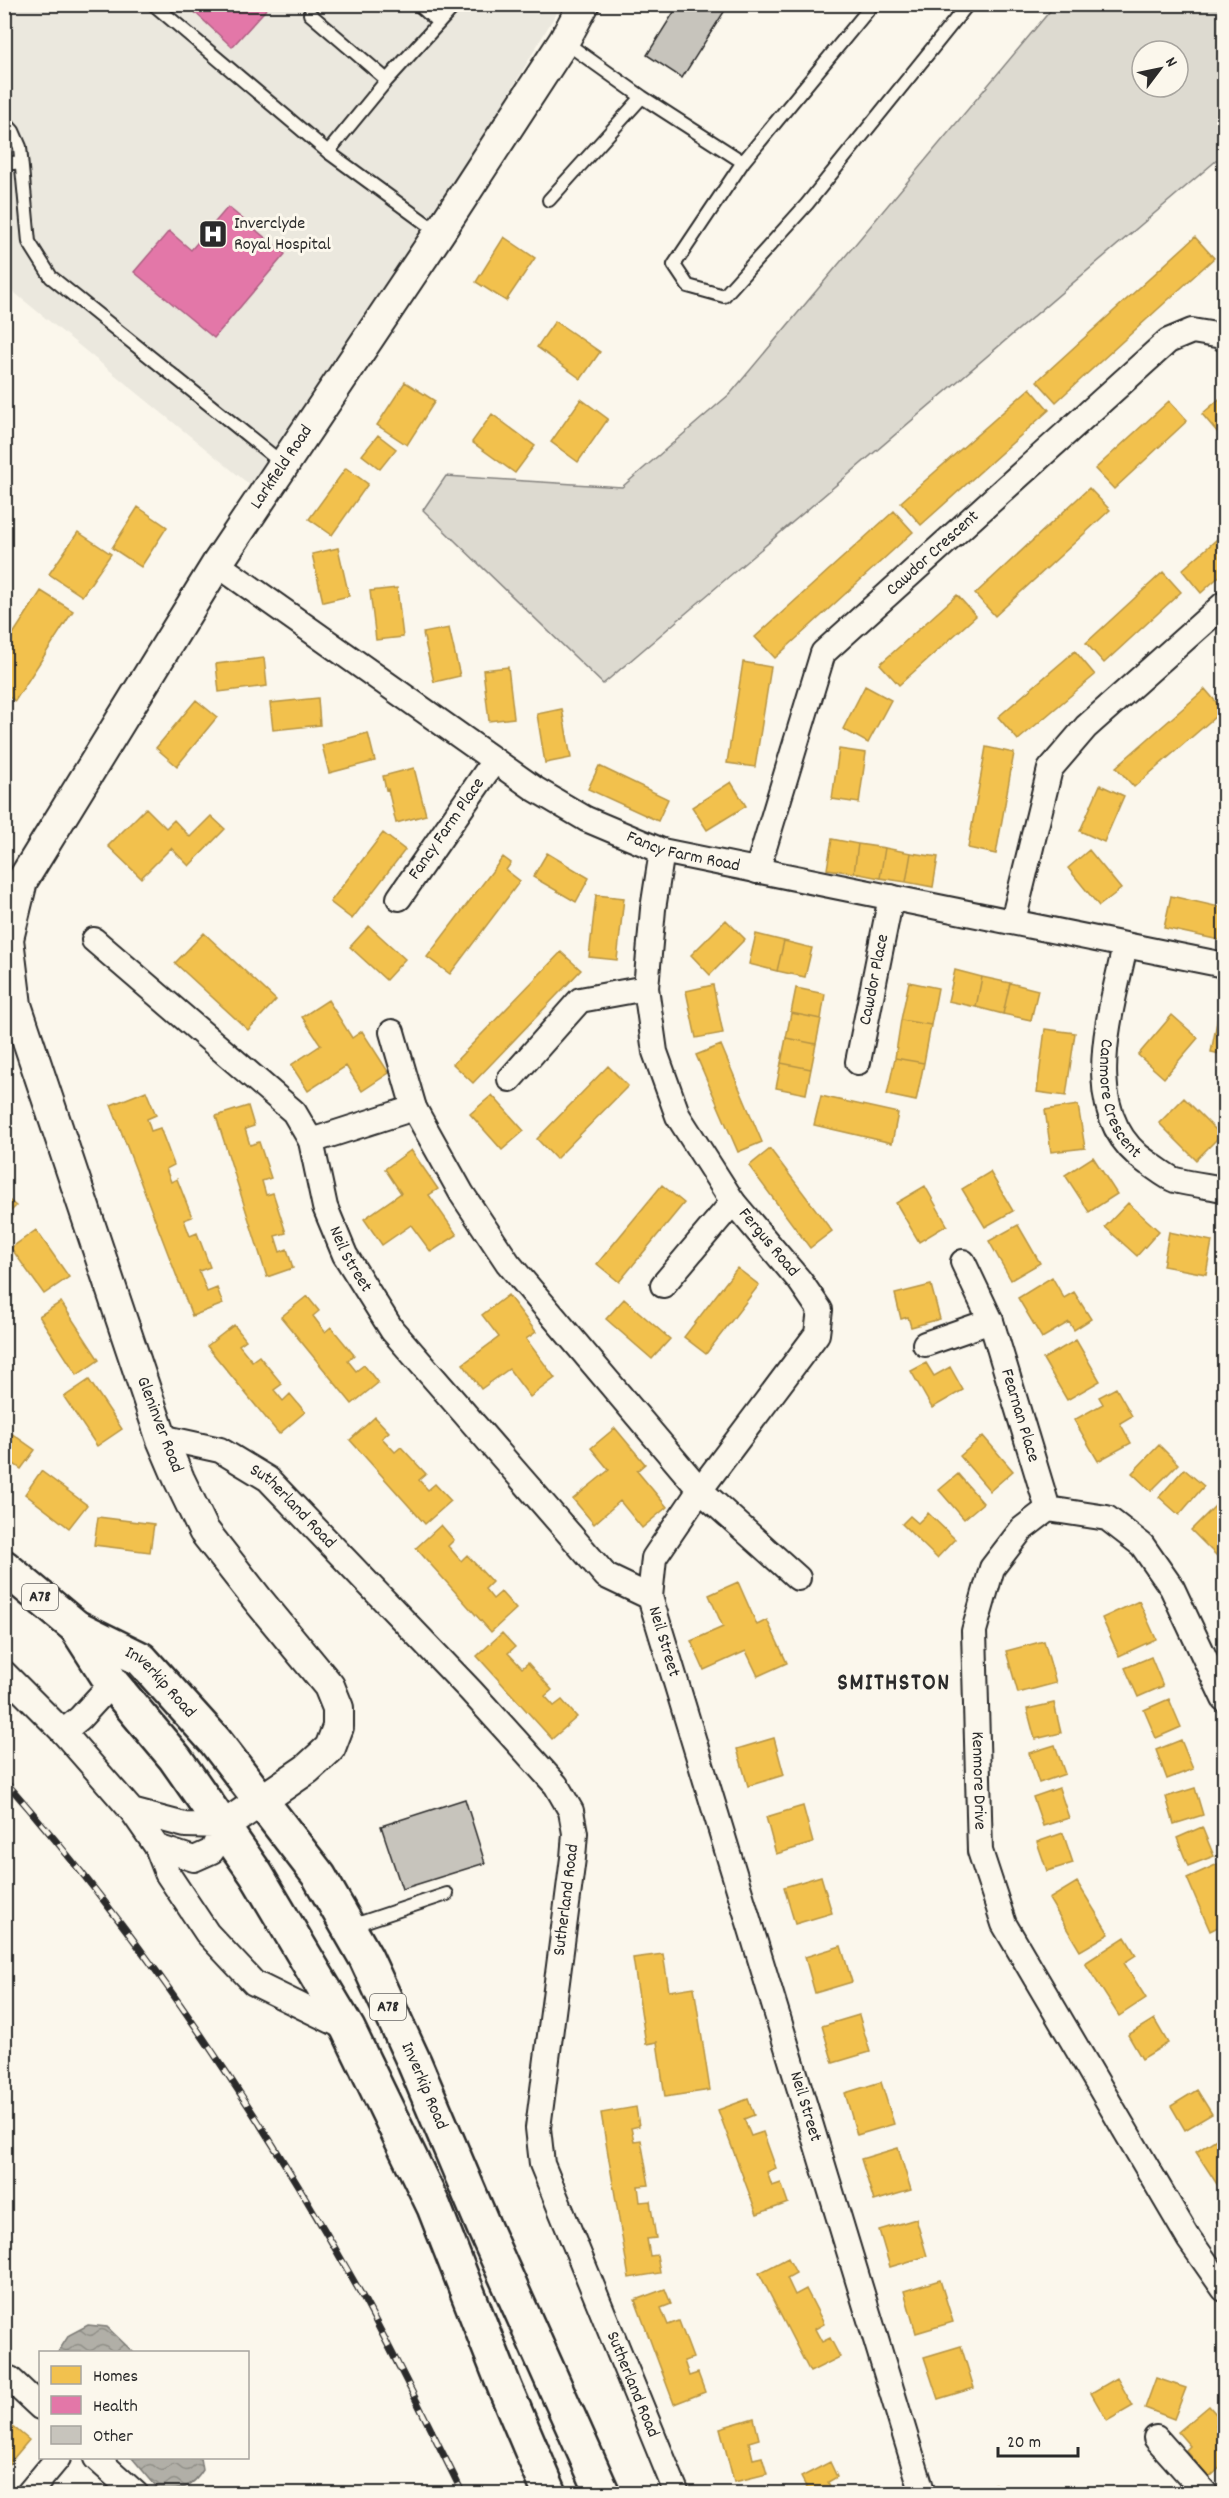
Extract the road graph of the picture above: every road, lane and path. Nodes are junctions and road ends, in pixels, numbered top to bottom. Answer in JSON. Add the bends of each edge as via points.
{"nodes":[{"id":1,"x":153,"y":4,"type":"edge"},
{"id":2,"x":418,"y":4,"type":"edge"},
{"id":3,"x":456,"y":4,"type":"edge"},
{"id":4,"x":584,"y":4,"type":"edge"},
{"id":5,"x":873,"y":4,"type":"edge"},
{"id":6,"x":968,"y":4,"type":"edge"},
{"id":7,"x":310,"y":14,"type":"dead end"},
{"id":8,"x":439,"y":23,"type":"junction"},
{"id":9,"x":564,"y":41,"type":"junction"},
{"id":10,"x":387,"y":80,"type":"junction"},
{"id":11,"x":642,"y":97,"type":"junction"},
{"id":12,"x":4,"y":121,"type":"edge"},
{"id":13,"x":327,"y":152,"type":"junction"},
{"id":14,"x":21,"y":162,"type":"junction"},
{"id":15,"x":743,"y":162,"type":"junction"},
{"id":16,"x":4,"y":164,"type":"edge"},
{"id":17,"x":549,"y":200,"type":"dead end"},
{"id":18,"x":439,"y":233,"type":"junction"},
{"id":19,"x":1224,"y":339,"type":"edge"},
{"id":20,"x":284,"y":465,"type":"junction"},
{"id":21,"x":217,"y":564,"type":"junction"},
{"id":22,"x":1224,"y":604,"type":"edge"},
{"id":23,"x":494,"y":761,"type":"junction"},
{"id":24,"x":662,"y":851,"type":"junction"},
{"id":25,"x":757,"y":871,"type":"junction"},
{"id":26,"x":891,"y":897,"type":"junction"},
{"id":27,"x":399,"y":898,"type":"dead end"},
{"id":28,"x":1013,"y":921,"type":"junction"},
{"id":29,"x":6,"y":939,"type":"edge"},
{"id":30,"x":94,"y":940,"type":"dead end"},
{"id":31,"x":1125,"y":946,"type":"junction"},
{"id":32,"x":1224,"y":965,"type":"edge"},
{"id":33,"x":646,"y":988,"type":"junction"},
{"id":34,"x":392,"y":1032,"type":"dead end"},
{"id":35,"x":858,"y":1062,"type":"dead end"},
{"id":36,"x":510,"y":1079,"type":"dead end"},
{"id":37,"x":414,"y":1108,"type":"junction"},
{"id":38,"x":311,"y":1142,"type":"junction"},
{"id":39,"x":1224,"y":1189,"type":"edge"},
{"id":40,"x":733,"y":1202,"type":"junction"},
{"id":41,"x":963,"y":1262,"type":"dead end"},
{"id":42,"x":663,"y":1285,"type":"dead end"},
{"id":43,"x":991,"y":1321,"type":"junction"},
{"id":44,"x":926,"y":1344,"type":"dead end"},
{"id":45,"x":161,"y":1437,"type":"junction"},
{"id":46,"x":700,"y":1490,"type":"junction"},
{"id":47,"x":1048,"y":1509,"type":"junction"},
{"id":48,"x":4,"y":1567,"type":"edge"},
{"id":49,"x":798,"y":1578,"type":"dead end"},
{"id":50,"x":650,"y":1597,"type":"junction"},
{"id":51,"x":76,"y":1627,"type":"junction"},
{"id":52,"x":4,"y":1673,"type":"edge"},
{"id":53,"x":112,"y":1683,"type":"junction"},
{"id":54,"x":1224,"y":1699,"type":"edge"},
{"id":55,"x":63,"y":1732,"type":"junction"},
{"id":56,"x":262,"y":1800,"type":"junction"},
{"id":57,"x":132,"y":1811,"type":"junction"},
{"id":58,"x":224,"y":1826,"type":"junction"},
{"id":59,"x":157,"y":1847,"type":"junction"},
{"id":60,"x":447,"y":1894,"type":"dead end"},
{"id":61,"x":348,"y":1928,"type":"junction"},
{"id":62,"x":348,"y":2029,"type":"junction"},
{"id":63,"x":1224,"y":2289,"type":"edge"},
{"id":64,"x":10,"y":2379,"type":"dead end"},
{"id":65,"x":39,"y":2406,"type":"edge"},
{"id":66,"x":1156,"y":2438,"type":"dead end"},
{"id":67,"x":56,"y":2459,"type":"edge"},
{"id":68,"x":98,"y":2459,"type":"edge"},
{"id":69,"x":1194,"y":2490,"type":"edge"},
{"id":70,"x":28,"y":2493,"type":"edge"},
{"id":71,"x":136,"y":2493,"type":"edge"},
{"id":72,"x":550,"y":2493,"type":"edge"},
{"id":73,"x":603,"y":2493,"type":"edge"},
{"id":74,"x":677,"y":2493,"type":"edge"},
{"id":75,"x":923,"y":2493,"type":"edge"}],
"edges":[{"from":1,"to":13,"type":"lane"},
{"from":2,"to":8,"type":"lane"},
{"from":3,"to":8,"type":"lane"},
{"from":4,"to":9,"type":"street","name":"Larkfield Road"},
{"from":5,"to":15,"type":"lane"},
{"from":6,"to":15,"type":"lane","via":[[807,204],[724,296],[688,285],[674,265]]},
{"from":7,"to":10,"type":"lane"},
{"from":8,"to":10,"type":"lane"},
{"from":9,"to":11,"type":"lane"},
{"from":9,"to":18,"type":"street","name":"Larkfield Road"},
{"from":10,"to":13,"type":"lane"},
{"from":11,"to":15,"type":"lane"},
{"from":11,"to":17,"type":"lane"},
{"from":12,"to":14,"type":"lane","via":[[20,147]]},
{"from":13,"to":18,"type":"lane"},
{"from":14,"to":16,"type":"lane"},
{"from":14,"to":20,"type":"lane","via":[[29,242],[51,277]]},
{"from":18,"to":20,"type":"street","name":"Larkfield Road"},
{"from":19,"to":25,"type":"street","name":"Cawdor Crescent","via":[[1192,331],[1168,341],[823,653]]},
{"from":20,"to":21,"type":"street","name":"Larkfield Road"},
{"from":21,"to":23,"type":"street","name":"Fancy Farm Road"},
{"from":21,"to":29,"type":"street","name":"Larkfield Road","via":[[22,881]]},
{"from":22,"to":28,"type":"street","via":[[1086,727],[1050,769]]},
{"from":23,"to":24,"type":"street","name":"Fancy Farm Road","via":[[586,819]]},
{"from":23,"to":27,"type":"street","name":"Fancy Farm Place"},
{"from":24,"to":25,"type":"street","name":"Fancy Farm Road"},
{"from":24,"to":33,"type":"street","name":"Fergus Road"},
{"from":25,"to":26,"type":"street","name":"Fancy Farm Road"},
{"from":26,"to":28,"type":"street","name":"Fancy Farm Road"},
{"from":26,"to":35,"type":"street","name":"Cawdor Place"},
{"from":28,"to":31,"type":"street","name":"Fancy Farm Road"},
{"from":29,"to":45,"type":"street","name":"Gleninver Road","via":[[16,1005]]},
{"from":30,"to":38,"type":"street","name":"Neil Street","via":[[294,1112]]},
{"from":31,"to":32,"type":"street","name":"Fancy Farm Road"},
{"from":31,"to":39,"type":"street","name":"Canmore Crescent","via":[[1104,1046],[1104,1093],[1115,1126],[1137,1155],[1173,1179]]},
{"from":33,"to":36,"type":"street","via":[[580,1000]]},
{"from":33,"to":40,"type":"street","name":"Fergus Road","via":[[656,1052],[678,1116]]},
{"from":34,"to":37,"type":"street"},
{"from":37,"to":38,"type":"street"},
{"from":37,"to":46,"type":"street","via":[[462,1194],[508,1263]]},
{"from":38,"to":50,"type":"street","name":"Neil Street","via":[[325,1207],[345,1255],[392,1330],[606,1576]]},
{"from":40,"to":42,"type":"street"},
{"from":40,"to":46,"type":"street","name":"Fergus Road","via":[[820,1310],[817,1334]]},
{"from":41,"to":43,"type":"street","name":"Fearnan Place"},
{"from":43,"to":44,"type":"street"},
{"from":43,"to":47,"type":"street","name":"Fearnan Place"},
{"from":45,"to":56,"type":"street","name":"Gleninver Road","via":[[204,1531],[328,1686],[338,1708],[338,1727],[330,1748]]},
{"from":45,"to":74,"type":"street","name":"Sutherland Road","via":[[220,1450],[268,1479],[471,1691],[556,1785],[571,1811],[575,1833],[573,1858],[538,2128],[542,2164]]},
{"from":46,"to":49,"type":"street"},
{"from":46,"to":50,"type":"street","name":"Fergus Road","via":[[654,1558]]},
{"from":47,"to":54,"type":"street","via":[[1107,1518],[1142,1545],[1172,1588]]},
{"from":47,"to":63,"type":"street","name":"Kenmore Drive","via":[[1022,1529],[992,1568],[974,1631],[980,1851],[1004,1924],[1189,2239]]},
{"from":48,"to":51,"type":"highway","name":"Inverkip Road","number":"A78"},
{"from":50,"to":75,"type":"street","name":"Neil Street"},
{"from":51,"to":53,"type":"highway","name":"Inverkip Road","number":"A78"},
{"from":51,"to":56,"type":"highway","name":"Inverkip Road","number":"A78","via":[[141,1659]]},
{"from":52,"to":55,"type":"street"},
{"from":53,"to":55,"type":"street"},
{"from":53,"to":58,"type":"highway","name":"Inverkip Road","number":"A78","via":[[175,1758]]},
{"from":55,"to":57,"type":"street"},
{"from":56,"to":58,"type":"street","name":"Gleninver Road"},
{"from":56,"to":61,"type":"highway","name":"Inverkip Road","number":"A78","via":[[319,1876]]},
{"from":57,"to":58,"type":"street","via":[[185,1825]]},
{"from":57,"to":59,"type":"street"},
{"from":58,"to":59,"type":"street","via":[[212,1851],[194,1859]]},
{"from":58,"to":62,"type":"highway","name":"Inverkip Road","number":"A78","via":[[267,1890]]},
{"from":59,"to":62,"type":"street","via":[[167,1873],[207,1933],[254,1983]]},
{"from":60,"to":61,"type":"lane"},
{"from":61,"to":73,"type":"highway","name":"Inverkip Road","number":"A78","via":[[414,2062]]},
{"from":62,"to":72,"type":"highway","name":"Inverkip Road","number":"A78","via":[[434,2207]]},
{"from":64,"to":65,"type":"street"},
{"from":66,"to":69,"type":"street"},
{"from":67,"to":70,"type":"street"},
{"from":68,"to":71,"type":"street"}]}
